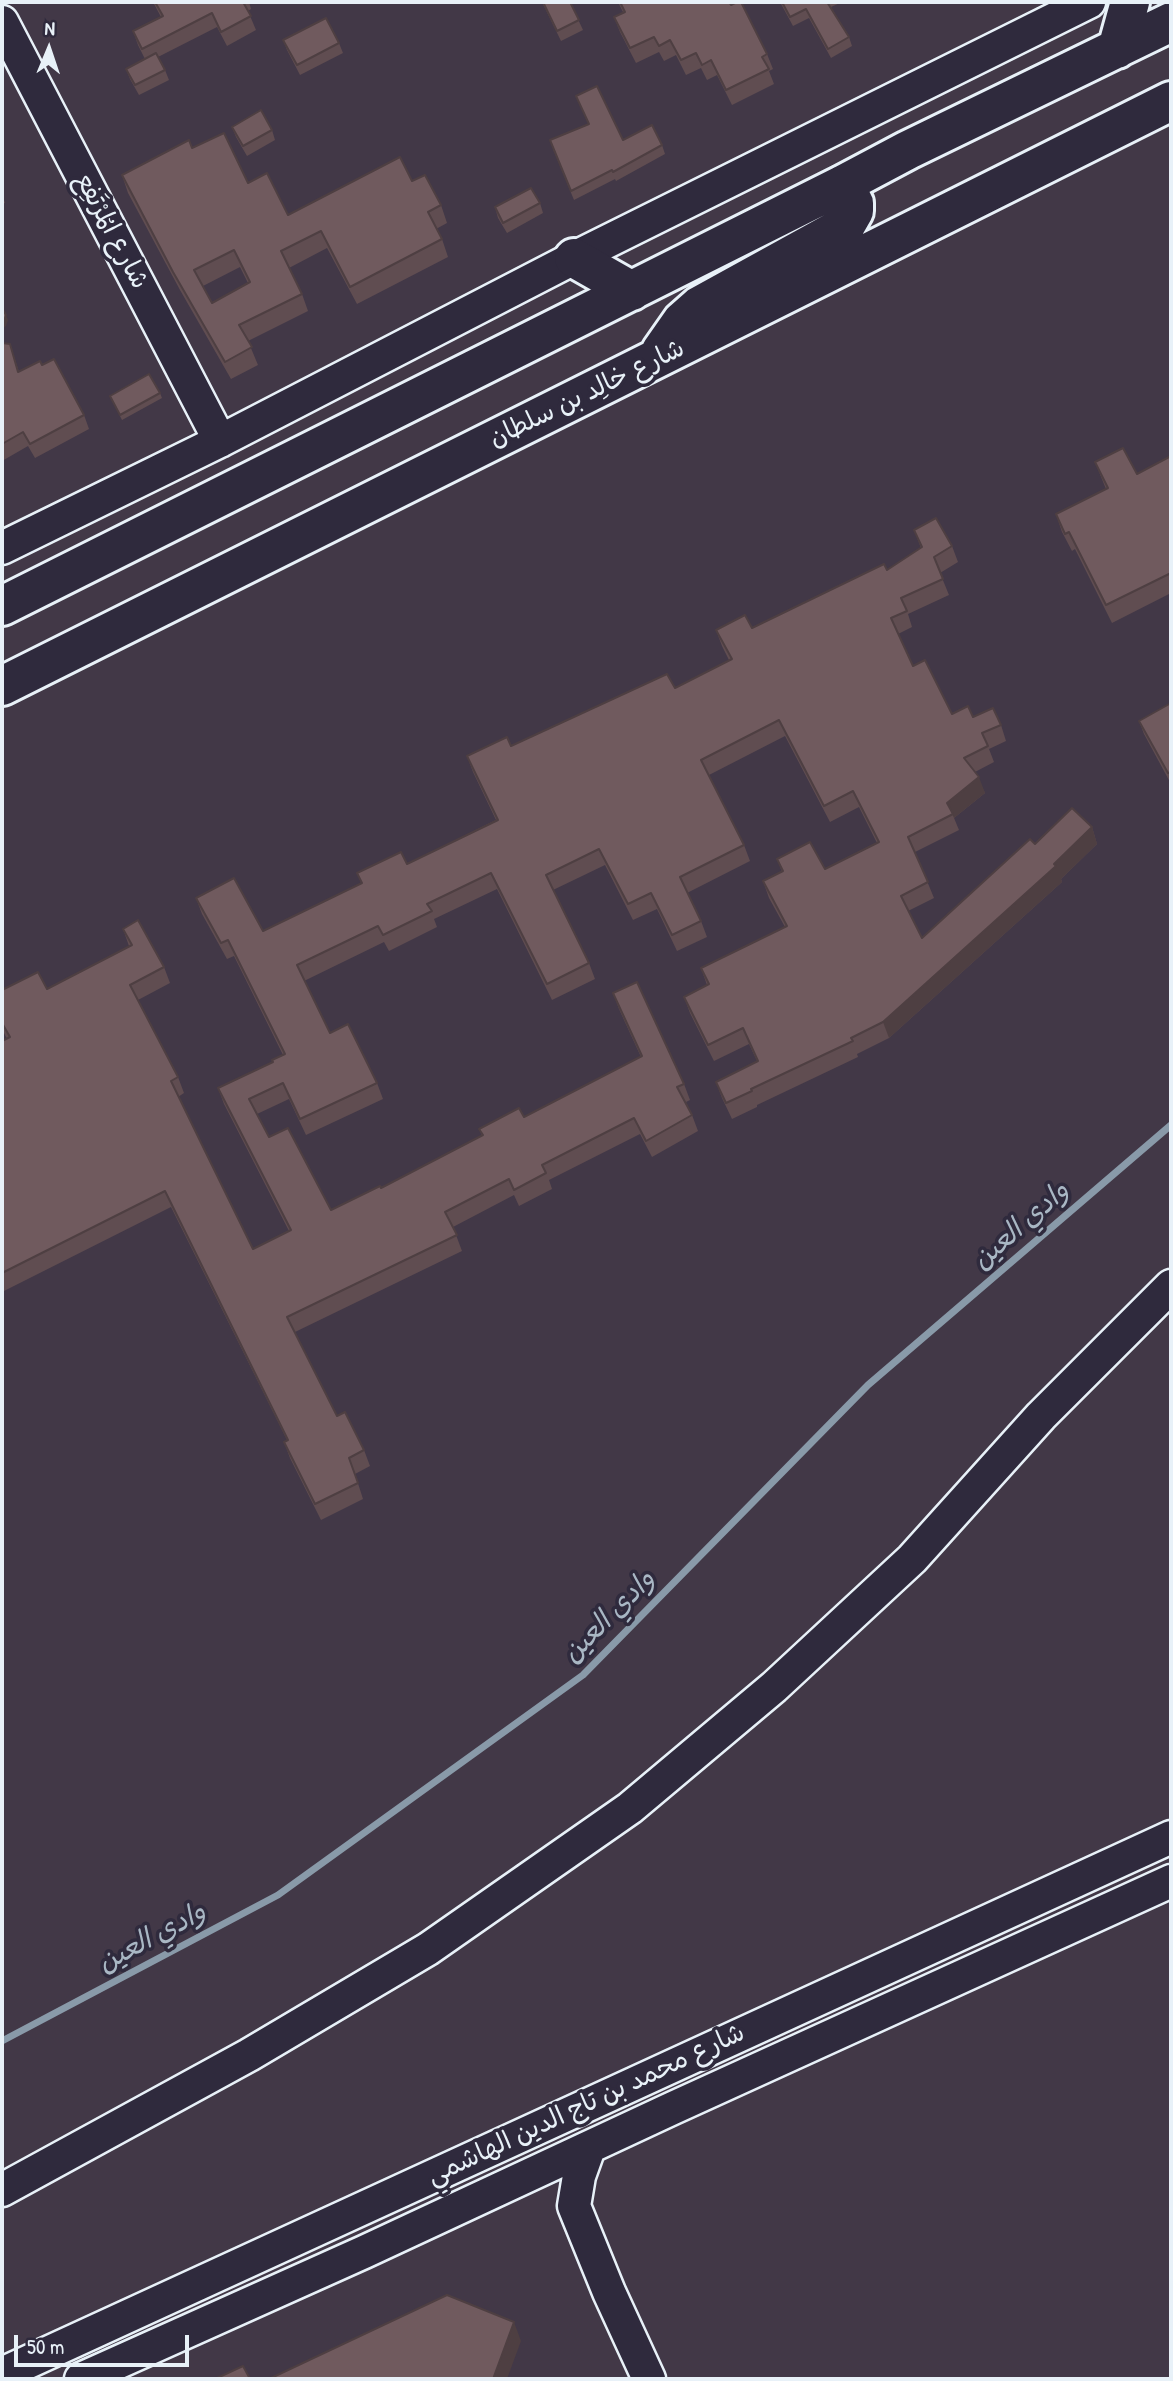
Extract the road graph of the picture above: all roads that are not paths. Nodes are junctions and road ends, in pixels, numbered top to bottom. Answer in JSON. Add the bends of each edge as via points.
{"nodes":[{"id":1,"x":1089,"y":2,"type":"edge"},
{"id":2,"x":1130,"y":2,"type":"edge"},
{"id":3,"x":2,"y":22,"type":"edge"},
{"id":4,"x":1171,"y":22,"type":"edge"},
{"id":5,"x":1117,"y":49,"type":"junction"},
{"id":6,"x":1171,"y":100,"type":"edge"},
{"id":7,"x":842,"y":186,"type":"junction"},
{"id":8,"x":574,"y":258,"type":"junction"},
{"id":9,"x":632,"y":291,"type":"junction"},
{"id":10,"x":657,"y":359,"type":"junction"},
{"id":11,"x":220,"y":441,"type":"junction"},
{"id":12,"x":2,"y":548,"type":"edge"},
{"id":13,"x":2,"y":606,"type":"edge"},
{"id":14,"x":2,"y":686,"type":"edge"},
{"id":15,"x":1171,"y":1286,"type":"edge"},
{"id":16,"x":1171,"y":1837,"type":"edge"},
{"id":17,"x":1171,"y":1881,"type":"edge"},
{"id":18,"x":589,"y":2148,"type":"junction"},
{"id":19,"x":515,"y":2183,"type":"junction"},
{"id":20,"x":2,"y":2190,"type":"edge"},
{"id":21,"x":573,"y":2206,"type":"junction"},
{"id":22,"x":2,"y":2374,"type":"edge"},
{"id":23,"x":81,"y":2379,"type":"edge"},
{"id":24,"x":649,"y":2379,"type":"edge"}],
"edges":[{"from":1,"to":8,"type":"street"},
{"from":2,"to":5,"type":"main road"},
{"from":3,"to":11,"type":"street","name":"شارع المُرْتَفِع"},
{"from":4,"to":5,"type":"main road"},
{"from":5,"to":7,"type":"main road"},
{"from":6,"to":10,"type":"main road","name":"شارع خالِد بن سلطان"},
{"from":7,"to":9,"type":"main road"},
{"from":7,"to":10,"type":"main road","via":[[854,203],[846,225],[699,306],[682,321]]},
{"from":8,"to":9,"type":"main road"},
{"from":8,"to":11,"type":"street"},
{"from":9,"to":13,"type":"main road"},
{"from":10,"to":14,"type":"main road","name":"شارع خالِد بن سلطان"},
{"from":11,"to":12,"type":"street"},
{"from":15,"to":20,"type":"street","via":[[1041,1416],[912,1559],[774,1687],[630,1808],[428,1949],[249,2055]]},
{"from":16,"to":22,"type":"street","name":"شارع محمد بن تاج الدين الهاشمي"},
{"from":17,"to":18,"type":"street","name":"شارع محمد بن تاج الدين الهاشمي"},
{"from":18,"to":19,"type":"street","name":"شارع محمد بن تاج الدين الهاشمي"},
{"from":18,"to":21,"type":"street"},
{"from":19,"to":21,"type":"street","via":[[546,2190]]},
{"from":19,"to":23,"type":"street","name":"شارع محمد بن تاج الدين الهاشمي"},
{"from":21,"to":24,"type":"street"}]}
